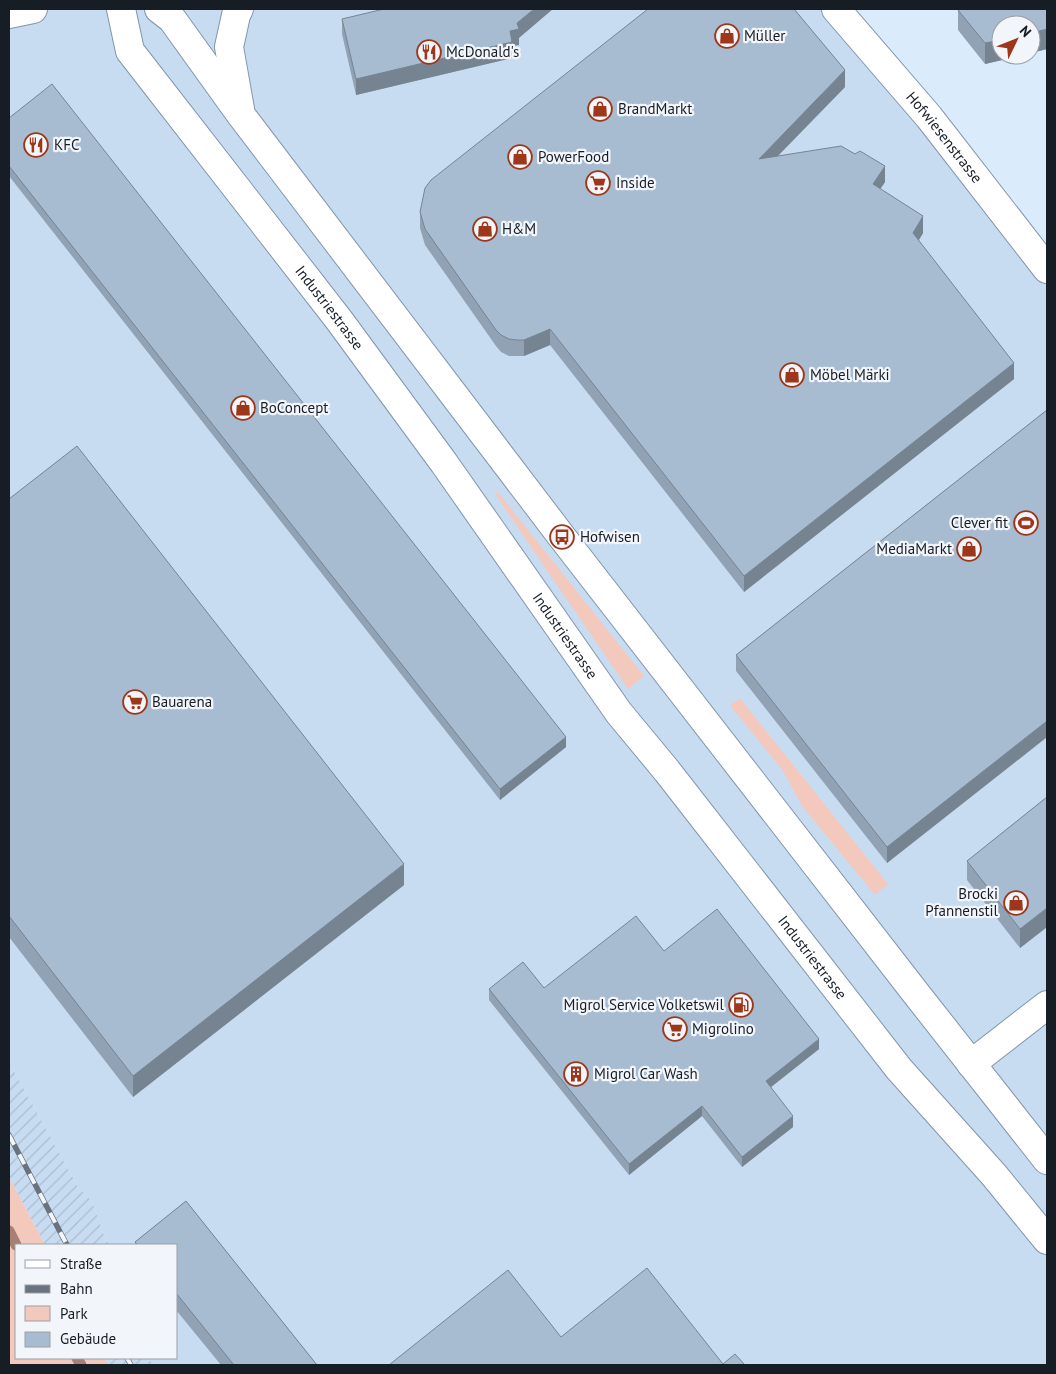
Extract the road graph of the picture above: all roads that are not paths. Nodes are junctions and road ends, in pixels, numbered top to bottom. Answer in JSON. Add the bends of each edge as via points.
{"nodes":[{"id":1,"x":33,"y":9,"type":"edge"},
{"id":2,"x":121,"y":9,"type":"edge"},
{"id":3,"x":159,"y":9,"type":"edge"},
{"id":4,"x":239,"y":9,"type":"edge"},
{"id":5,"x":836,"y":9,"type":"edge"},
{"id":6,"x":9,"y":14,"type":"edge"},
{"id":7,"x":241,"y":115,"type":"junction"},
{"id":8,"x":1047,"y":269,"type":"edge"},
{"id":9,"x":1047,"y":1005,"type":"edge"},
{"id":10,"x":971,"y":1064,"type":"junction"},
{"id":11,"x":1047,"y":1160,"type":"edge"},
{"id":12,"x":1047,"y":1240,"type":"edge"}],
"edges":[{"from":1,"to":6,"type":"main road"},
{"from":2,"to":12,"type":"main road","name":"Industriestrasse","via":[[130,51],[339,320],[444,463],[619,713],[899,1069]]},
{"from":3,"to":7,"type":"main road","via":[[172,19]]},
{"from":4,"to":7,"type":"main road","via":[[229,48]]},
{"from":5,"to":8,"type":"main road","name":"Hofwiesenstrasse","via":[[929,117]]},
{"from":7,"to":10,"type":"main road","via":[[562,537]]},
{"from":9,"to":10,"type":"main road"},
{"from":10,"to":11,"type":"main road"}]}
